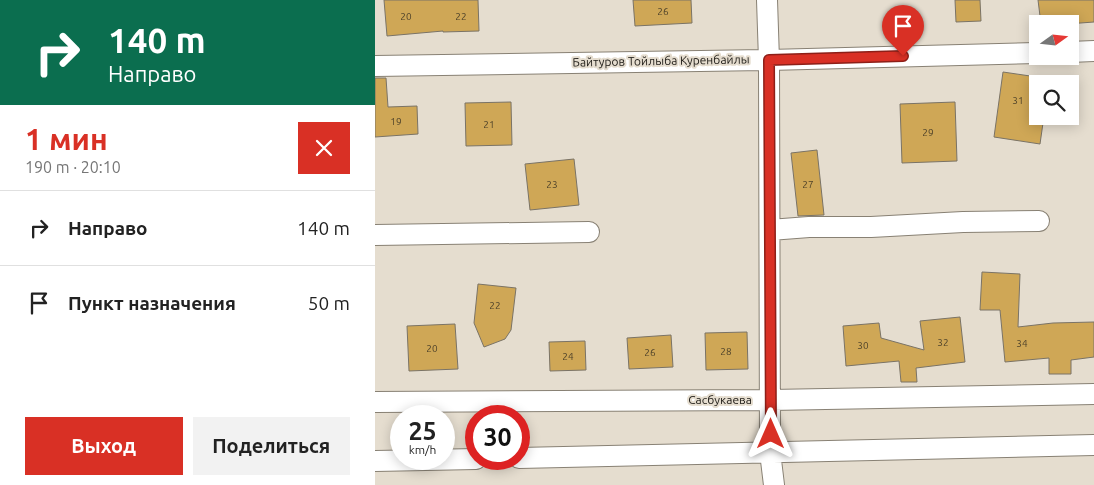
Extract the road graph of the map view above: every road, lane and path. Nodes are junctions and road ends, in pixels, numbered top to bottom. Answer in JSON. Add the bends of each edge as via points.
{"nodes":[{"id":1,"x":767,"y":0,"type":"edge"},
{"id":2,"x":1094,"y":51,"type":"edge"},
{"id":3,"x":1029,"y":52,"type":"edge"},
{"id":4,"x":1079,"y":52,"type":"edge"},
{"id":5,"x":769,"y":60,"type":"junction"},
{"id":6,"x":375,"y":66,"type":"edge"},
{"id":7,"x":1039,"y":221,"type":"dead end"},
{"id":8,"x":770,"y":230,"type":"junction"},
{"id":9,"x":589,"y":232,"type":"dead end"},
{"id":10,"x":375,"y":235,"type":"edge"},
{"id":11,"x":1094,"y":394,"type":"edge"},
{"id":12,"x":771,"y":400,"type":"junction"},
{"id":13,"x":375,"y":402,"type":"edge"},
{"id":14,"x":1094,"y":445,"type":"edge"},
{"id":15,"x":770,"y":452,"type":"junction"},
{"id":16,"x":530,"y":458,"type":"edge"},
{"id":17,"x":465,"y":459,"type":"edge"},
{"id":18,"x":375,"y":461,"type":"edge"},
{"id":19,"x":774,"y":485,"type":"edge"}],
"edges":[{"from":1,"to":5,"type":"street"},
{"from":2,"to":4,"type":"street"},
{"from":3,"to":5,"type":"street","name":"Байтуров Тойлыба Куренбайлы"},
{"from":5,"to":6,"type":"street","name":"Байтуров Тойлыба Куренбайлы"},
{"from":5,"to":8,"type":"street"},
{"from":7,"to":8,"type":"street"},
{"from":8,"to":12,"type":"street"},
{"from":9,"to":10,"type":"street"},
{"from":11,"to":12,"type":"street","name":"Сасбукаева"},
{"from":12,"to":13,"type":"street","name":"Сасбукаева"},
{"from":12,"to":15,"type":"street"},
{"from":14,"to":15,"type":"street"},
{"from":15,"to":16,"type":"street"},
{"from":15,"to":19,"type":"street"},
{"from":17,"to":18,"type":"street"}]}
